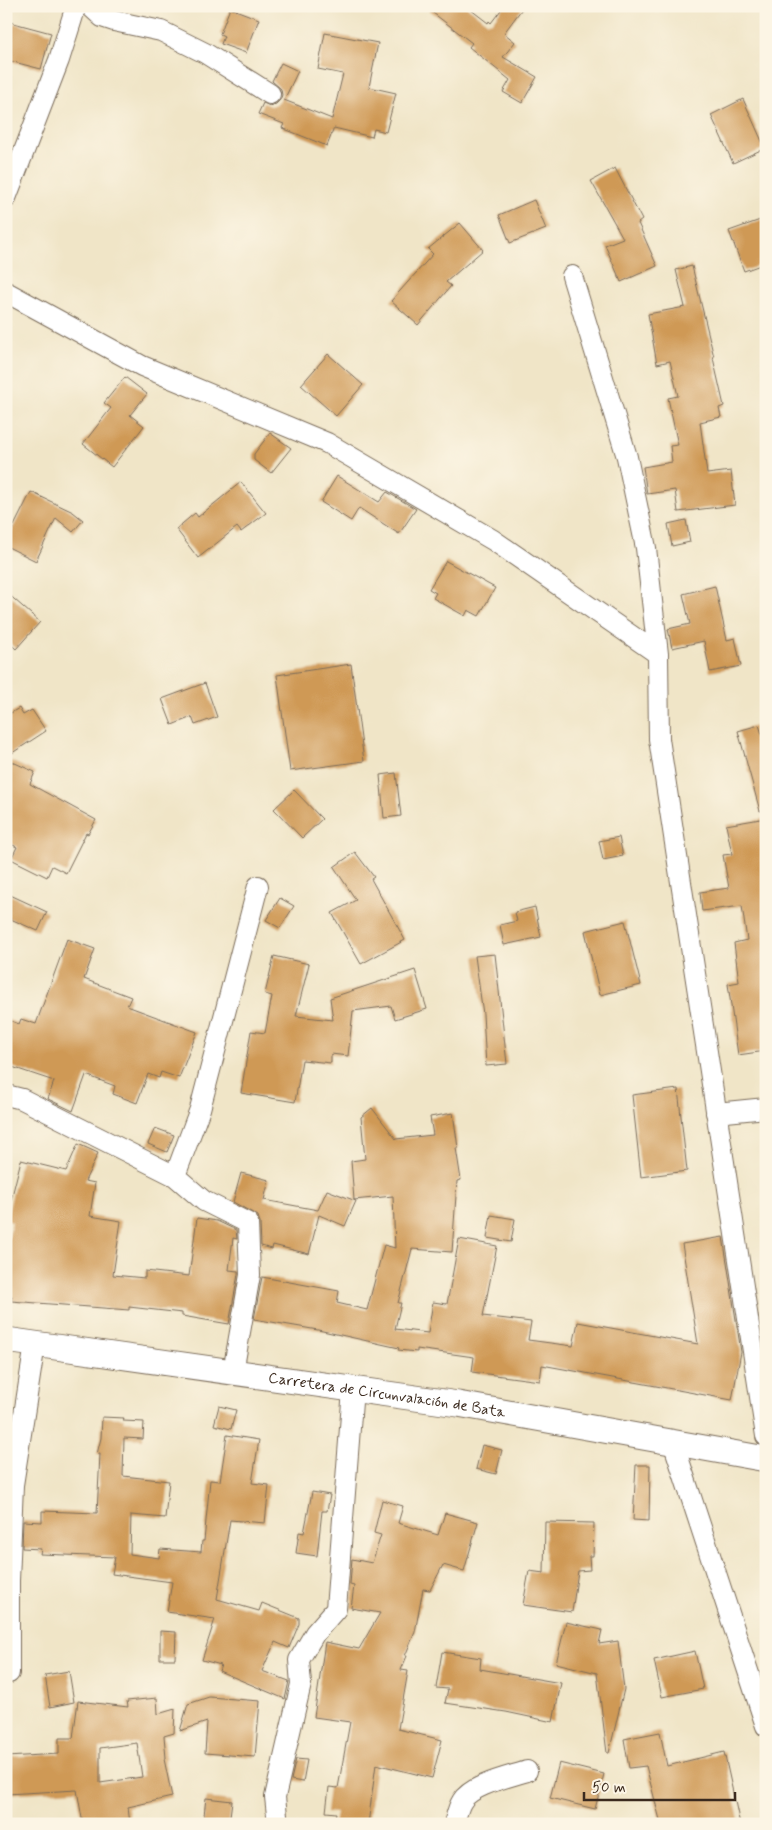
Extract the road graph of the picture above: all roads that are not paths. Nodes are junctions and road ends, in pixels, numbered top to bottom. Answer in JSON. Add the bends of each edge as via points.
{"nodes":[{"id":1,"x":76,"y":6,"type":"edge"},
{"id":2,"x":90,"y":6,"type":"edge"},
{"id":3,"x":270,"y":94,"type":"dead end"},
{"id":4,"x":6,"y":198,"type":"edge"},
{"id":5,"x":572,"y":276,"type":"dead end"},
{"id":6,"x":6,"y":292,"type":"edge"},
{"id":7,"x":658,"y":654,"type":"junction"},
{"id":8,"x":258,"y":886,"type":"dead end"},
{"id":9,"x":6,"y":1095,"type":"edge"},
{"id":10,"x":766,"y":1108,"type":"edge"},
{"id":11,"x":716,"y":1113,"type":"junction"},
{"id":12,"x":175,"y":1176,"type":"junction"},
{"id":13,"x":6,"y":1340,"type":"edge"},
{"id":14,"x":35,"y":1344,"type":"junction"},
{"id":15,"x":233,"y":1372,"type":"junction"},
{"id":16,"x":353,"y":1389,"type":"junction"},
{"id":17,"x":766,"y":1436,"type":"edge"},
{"id":18,"x":673,"y":1442,"type":"junction"},
{"id":19,"x":766,"y":1460,"type":"edge"},
{"id":20,"x":10,"y":1673,"type":"dead end"},
{"id":21,"x":766,"y":1726,"type":"edge"},
{"id":22,"x":527,"y":1772,"type":"dead end"},
{"id":23,"x":278,"y":1824,"type":"edge"},
{"id":24,"x":454,"y":1824,"type":"edge"}],
"edges":[{"from":1,"to":4,"type":"street","via":[[59,60]]},
{"from":2,"to":3,"type":"street","via":[[102,17],[160,31],[205,53]]},
{"from":5,"to":7,"type":"street","via":[[627,457],[646,548]]},
{"from":6,"to":7,"type":"street","via":[[142,366],[327,443],[493,540]]},
{"from":7,"to":11,"type":"street","via":[[659,739]]},
{"from":8,"to":12,"type":"street","via":[[200,1110]]},
{"from":9,"to":12,"type":"street","via":[[22,1099]]},
{"from":10,"to":11,"type":"street"},
{"from":11,"to":17,"type":"street"},
{"from":12,"to":15,"type":"street","via":[[204,1201],[248,1223],[250,1275]]},
{"from":13,"to":14,"type":"main road","name":"Carretera de Circunvalación de Bata"},
{"from":14,"to":15,"type":"main road","name":"Carretera de Circunvalación de Bata"},
{"from":14,"to":20,"type":"street","via":[[13,1485]]},
{"from":15,"to":16,"type":"main road","name":"Carretera de Circunvalación de Bata"},
{"from":16,"to":18,"type":"main road","name":"Carretera de Circunvalación de Bata"},
{"from":16,"to":23,"type":"street","via":[[336,1609],[315,1633],[299,1660],[300,1684],[275,1797]]},
{"from":18,"to":19,"type":"main road","name":"Carretera de Circunvalación de Bata"},
{"from":18,"to":21,"type":"street"},
{"from":22,"to":24,"type":"street","via":[[468,1793],[461,1801]]}]}
